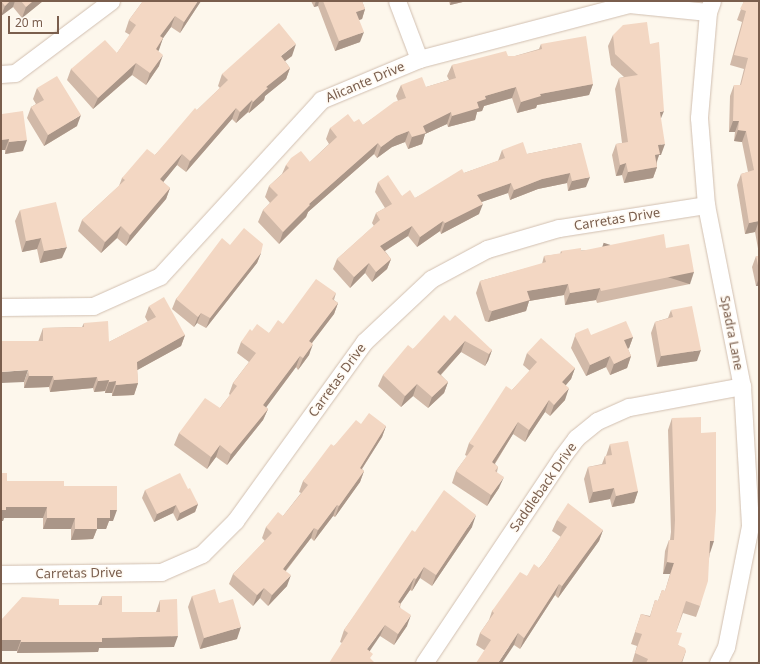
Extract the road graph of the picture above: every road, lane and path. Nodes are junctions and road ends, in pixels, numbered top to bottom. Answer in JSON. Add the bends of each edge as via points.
{"nodes":[{"id":1,"x":111,"y":1,"type":"edge"},
{"id":2,"x":397,"y":1,"type":"edge"},
{"id":3,"x":710,"y":7,"type":"edge"},
{"id":4,"x":419,"y":59,"type":"junction"},
{"id":5,"x":1,"y":74,"type":"edge"},
{"id":6,"x":706,"y":205,"type":"junction"},
{"id":7,"x":1,"y":307,"type":"edge"},
{"id":8,"x":742,"y":386,"type":"junction"},
{"id":9,"x":1,"y":574,"type":"edge"},
{"id":10,"x":424,"y":663,"type":"edge"},
{"id":11,"x":718,"y":663,"type":"edge"}],
"edges":[{"from":1,"to":5,"type":"street","via":[[15,73]]},
{"from":2,"to":4,"type":"street"},
{"from":3,"to":4,"type":"street","name":"Alicante Drive","via":[[628,4]]},
{"from":3,"to":6,"type":"street","name":"Spadra Lane","via":[[699,118]]},
{"from":4,"to":7,"type":"street","name":"Alicante Drive","via":[[321,100],[160,276],[93,306]]},
{"from":6,"to":8,"type":"street","name":"Spadra Lane"},
{"from":6,"to":9,"type":"street","name":"Carretas Drive","via":[[560,228],[487,250],[431,279],[364,342],[235,522],[202,554],[161,572]]},
{"from":8,"to":10,"type":"street","name":"Saddleback Drive","via":[[629,407],[598,421],[576,438]]},
{"from":8,"to":11,"type":"street","name":"Spadra Lane","via":[[750,526],[726,647]]}]}
